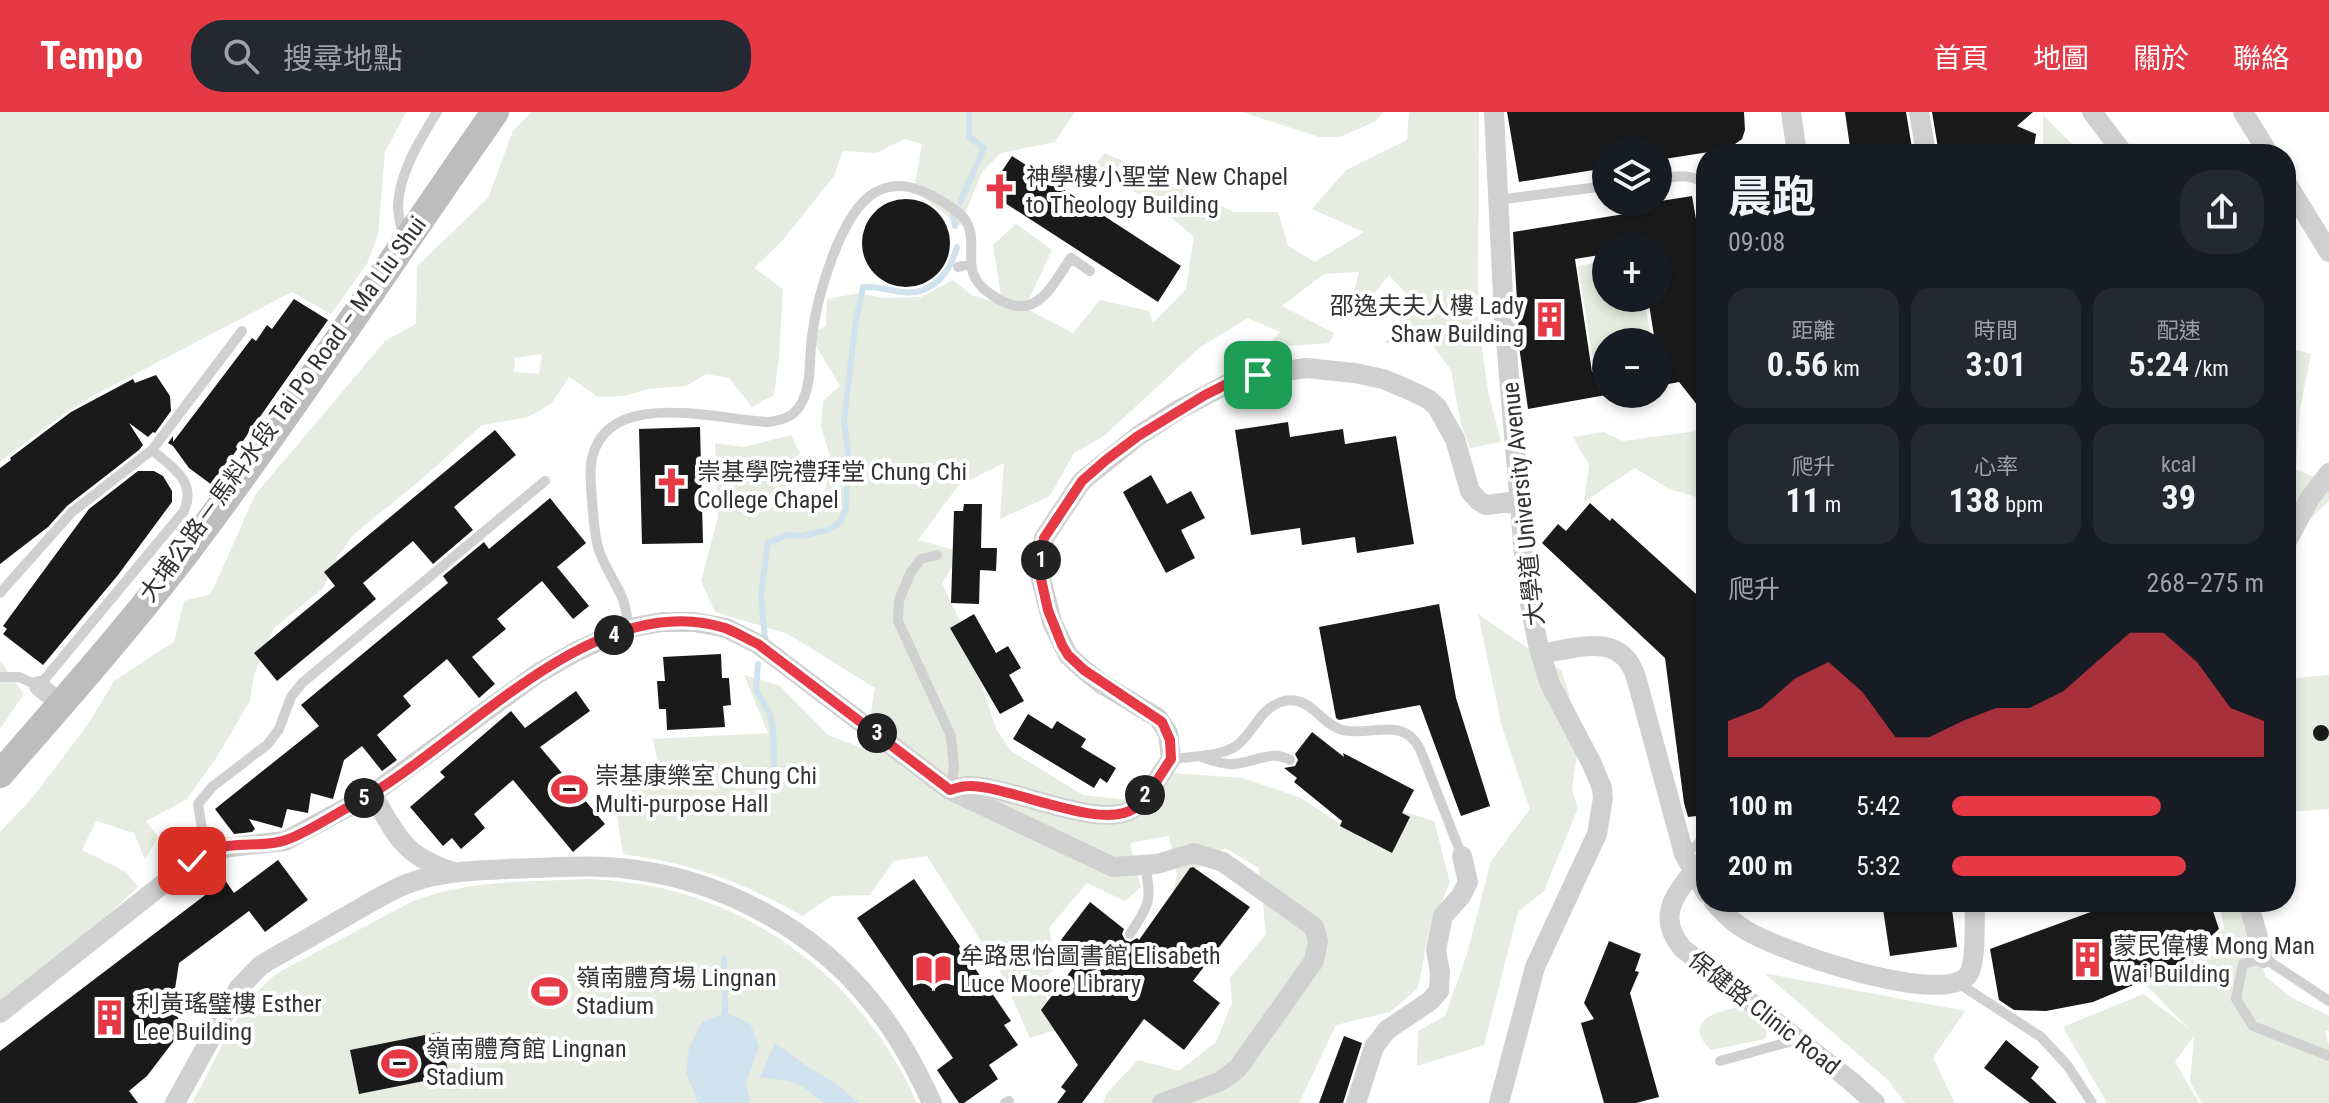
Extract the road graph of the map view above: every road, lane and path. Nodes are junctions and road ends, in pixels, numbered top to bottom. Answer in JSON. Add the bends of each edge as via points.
{"nodes":[{"id":1,"x":437,"y":112,"type":"edge"},
{"id":2,"x":495,"y":112,"type":"edge"},
{"id":3,"x":1494,"y":112,"type":"edge"},
{"id":4,"x":1791,"y":112,"type":"edge"},
{"id":5,"x":1919,"y":112,"type":"edge"},
{"id":6,"x":2092,"y":112,"type":"edge"},
{"id":7,"x":2243,"y":112,"type":"edge"},
{"id":8,"x":1795,"y":144,"type":"edge"},
{"id":9,"x":1924,"y":144,"type":"edge"},
{"id":10,"x":2116,"y":144,"type":"edge"},
{"id":11,"x":2263,"y":144,"type":"edge"},
{"id":12,"x":1672,"y":177,"type":"edge"},
{"id":13,"x":1696,"y":178,"type":"edge"},
{"id":14,"x":1592,"y":188,"type":"edge"},
{"id":15,"x":2296,"y":198,"type":"edge"},
{"id":16,"x":1497,"y":200,"type":"junction"},
{"id":17,"x":404,"y":242,"type":"junction"},
{"id":18,"x":2329,"y":252,"type":"edge"},
{"id":19,"x":971,"y":264,"type":"junction"},
{"id":20,"x":958,"y":267,"type":"dead end"},
{"id":21,"x":1090,"y":271,"type":"dead end"},
{"id":22,"x":242,"y":331,"type":"dead end"},
{"id":23,"x":152,"y":450,"type":"junction"},
{"id":24,"x":2329,"y":473,"type":"edge"},
{"id":25,"x":545,"y":481,"type":"dead end"},
{"id":26,"x":1518,"y":501,"type":"junction"},
{"id":27,"x":2296,"y":524,"type":"edge"},
{"id":28,"x":937,"y":555,"type":"dead end"},
{"id":29,"x":0,"y":593,"type":"edge"},
{"id":30,"x":629,"y":628,"type":"junction"},
{"id":31,"x":1541,"y":654,"type":"junction"},
{"id":32,"x":0,"y":677,"type":"edge"},
{"id":33,"x":39,"y":686,"type":"junction"},
{"id":34,"x":61,"y":704,"type":"junction"},
{"id":35,"x":1195,"y":756,"type":"junction"},
{"id":36,"x":1171,"y":759,"type":"junction"},
{"id":37,"x":1290,"y":760,"type":"dead end"},
{"id":38,"x":0,"y":774,"type":"edge"},
{"id":39,"x":950,"y":790,"type":"junction"},
{"id":40,"x":372,"y":794,"type":"junction"},
{"id":41,"x":405,"y":847,"type":"junction"},
{"id":42,"x":1696,"y":847,"type":"edge"},
{"id":43,"x":214,"y":849,"type":"junction"},
{"id":44,"x":1462,"y":856,"type":"joint"},
{"id":45,"x":1688,"y":864,"type":"junction"},
{"id":46,"x":1145,"y":865,"type":"junction"},
{"id":47,"x":454,"y":872,"type":"junction"},
{"id":48,"x":1696,"y":877,"type":"edge"},
{"id":49,"x":392,"y":890,"type":"junction"},
{"id":50,"x":1724,"y":912,"type":"edge"},
{"id":51,"x":1975,"y":912,"type":"edge"},
{"id":52,"x":2251,"y":912,"type":"edge"},
{"id":53,"x":1130,"y":934,"type":"dead end"},
{"id":54,"x":2264,"y":958,"type":"junction"},
{"id":55,"x":1958,"y":983,"type":"junction"},
{"id":56,"x":2329,"y":1001,"type":"edge"},
{"id":57,"x":0,"y":1013,"type":"edge"},
{"id":58,"x":1796,"y":1040,"type":"junction"},
{"id":59,"x":2329,"y":1056,"type":"edge"},
{"id":60,"x":1720,"y":1061,"type":"dead end"},
{"id":61,"x":175,"y":1103,"type":"edge"},
{"id":62,"x":932,"y":1103,"type":"edge"},
{"id":63,"x":1162,"y":1103,"type":"edge"},
{"id":64,"x":1356,"y":1103,"type":"edge"},
{"id":65,"x":1499,"y":1103,"type":"edge"},
{"id":66,"x":1875,"y":1103,"type":"edge"},
{"id":67,"x":2092,"y":1103,"type":"edge"}],
"edges":[{"from":1,"to":17,"type":"lane","via":[[402,182],[398,207]]},
{"from":2,"to":17,"type":"main road","name":"大埔公路－馬料水段 Tai Po Road – Ma Liu Shui"},
{"from":3,"to":16,"type":"street","name":"大學道 University Avenue"},
{"from":4,"to":8,"type":"street"},
{"from":5,"to":9,"type":"street"},
{"from":6,"to":10,"type":"street"},
{"from":7,"to":11,"type":"street"},
{"from":12,"to":13,"type":"lane"},
{"from":14,"to":16,"type":"lane"},
{"from":15,"to":18,"type":"street"},
{"from":16,"to":26,"type":"street","name":"大學道 University Avenue"},
{"from":17,"to":34,"type":"main road","name":"大埔公路－馬料水段 Tai Po Road – Ma Liu Shui","via":[[187,551]]},
{"from":19,"to":20,"type":"lane"},
{"from":19,"to":21,"type":"lane","via":[[982,288],[1014,307],[1038,301],[1071,258]]},
{"from":19,"to":30,"type":"lane","via":[[971,231],[959,213],[912,186],[881,190],[852,215],[829,269],[816,310],[805,395],[793,415],[768,422],[659,413],[611,426],[593,457],[590,480],[600,555],[620,593]]},
{"from":22,"to":23,"type":"lane"},
{"from":23,"to":29,"type":"lane","via":[[72,512]]},
{"from":23,"to":33,"type":"lane","via":[[186,484],[184,511]]},
{"from":24,"to":27,"type":"street"},
{"from":25,"to":43,"type":"lane","via":[[302,683],[268,744],[198,804],[202,829]]},
{"from":26,"to":31,"type":"street","name":"大學道 University Avenue","via":[[1527,589]]},
{"from":26,"to":36,"type":"street","via":[[1486,505],[1470,491],[1455,439],[1428,399],[1355,373],[1306,368],[1229,383],[1138,436],[1082,481],[1044,538],[1041,579],[1052,622],[1068,655],[1102,684],[1158,718],[1168,733]]},
{"from":28,"to":39,"type":"lane","via":[[921,559],[911,572],[899,600],[898,621],[951,736],[955,756]]},
{"from":30,"to":39,"type":"street","via":[[680,621],[739,634]]},
{"from":30,"to":40,"type":"street","via":[[537,674]]},
{"from":31,"to":45,"type":"street","via":[[1600,645],[1631,663]]},
{"from":31,"to":65,"type":"street","name":"大學道 University Avenue","via":[[1550,684],[1598,777],[1603,808],[1590,852],[1535,967]]},
{"from":32,"to":33,"type":"lane","via":[[19,677]]},
{"from":33,"to":34,"type":"street"},
{"from":34,"to":38,"type":"main road","name":"大埔公路－馬料水段 Tai Po Road – Ma Liu Shui"},
{"from":35,"to":36,"type":"lane"},
{"from":35,"to":37,"type":"lane","via":[[1231,765],[1269,754]]},
{"from":35,"to":44,"type":"lane","via":[[1234,748],[1266,711],[1294,700],[1342,730],[1410,734]]},
{"from":36,"to":39,"type":"street","via":[[1136,806],[1123,813],[1082,813],[988,788]]},
{"from":39,"to":46,"type":"street","via":[[1113,867]]},
{"from":40,"to":41,"type":"street"},
{"from":40,"to":43,"type":"street","via":[[285,841]]},
{"from":41,"to":47,"type":"street"},
{"from":41,"to":49,"type":"street","via":[[404,872]]},
{"from":42,"to":45,"type":"lane"},
{"from":43,"to":57,"type":"street"},
{"from":44,"to":64,"type":"street","via":[[1468,882],[1443,916],[1436,950],[1439,991],[1387,1030],[1374,1047]]},
{"from":45,"to":48,"type":"street"},
{"from":45,"to":58,"type":"street","name":"保健路 Clinic Road","via":[[1668,913],[1674,938]]},
{"from":46,"to":53,"type":"lane","via":[[1150,898]]},
{"from":46,"to":63,"type":"street","via":[[1194,853],[1223,862],[1309,921],[1318,941],[1309,969],[1238,1068],[1221,1081]]},
{"from":47,"to":49,"type":"street"},
{"from":47,"to":62,"type":"street","via":[[630,869],[683,880],[746,903],[792,931],[873,1003],[897,1035]]},
{"from":49,"to":61,"type":"street","via":[[248,977]]},
{"from":50,"to":55,"type":"street","via":[[1741,928],[1776,946],[1843,968],[1917,984]]},
{"from":51,"to":55,"type":"street","via":[[1973,960],[1969,974]]},
{"from":52,"to":54,"type":"street"},
{"from":54,"to":56,"type":"lane"},
{"from":54,"to":59,"type":"lane","via":[[2243,964],[2236,999],[2253,1026]]},
{"from":55,"to":67,"type":"lane","via":[[2041,1037]]},
{"from":58,"to":60,"type":"lane"},
{"from":58,"to":66,"type":"street","name":"保健路 Clinic Road"}]}
